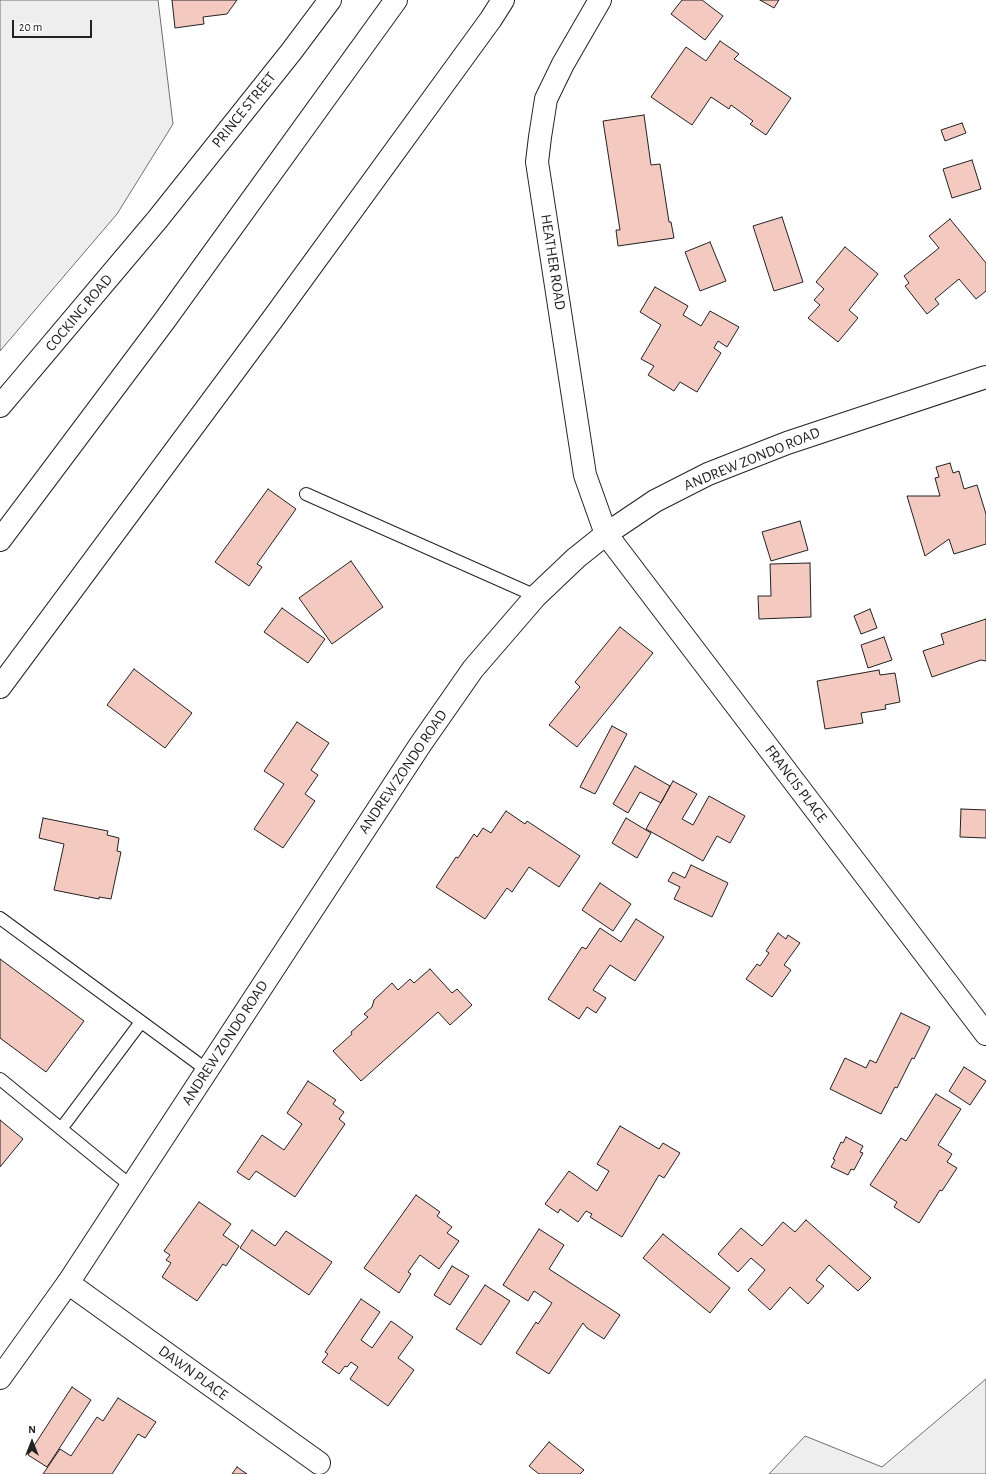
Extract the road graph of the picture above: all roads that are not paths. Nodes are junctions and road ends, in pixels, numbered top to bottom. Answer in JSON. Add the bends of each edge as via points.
{"nodes":[{"id":1,"x":330,"y":0,"type":"edge"},
{"id":2,"x":396,"y":0,"type":"edge"},
{"id":3,"x":504,"y":0,"type":"edge"},
{"id":4,"x":600,"y":0,"type":"edge"},
{"id":5,"x":157,"y":220,"type":"joint"},
{"id":6,"x":986,"y":377,"type":"edge"},
{"id":7,"x":0,"y":406,"type":"edge"},
{"id":8,"x":306,"y":494,"type":"dead end"},
{"id":9,"x":606,"y":534,"type":"junction"},
{"id":10,"x":0,"y":540,"type":"edge"},
{"id":11,"x":536,"y":596,"type":"junction"},
{"id":12,"x":0,"y":687,"type":"edge"},
{"id":13,"x":0,"y":918,"type":"edge"},
{"id":14,"x":141,"y":1022,"type":"junction"},
{"id":15,"x":986,"y":1034,"type":"edge"},
{"id":16,"x":206,"y":1070,"type":"junction"},
{"id":17,"x":0,"y":1079,"type":"edge"},
{"id":18,"x":61,"y":1128,"type":"junction"},
{"id":19,"x":131,"y":1186,"type":"junction"},
{"id":20,"x":68,"y":1283,"type":"junction"},
{"id":21,"x":0,"y":1378,"type":"edge"},
{"id":22,"x":319,"y":1464,"type":"dead end"}],
"edges":[{"from":1,"to":5,"type":"main road","name":"PRINCE STREET"},
{"from":2,"to":10,"type":"main road","via":[[165,320]]},
{"from":3,"to":12,"type":"main road"},
{"from":4,"to":9,"type":"main road","name":"HEATHER ROAD","via":[[546,99],[537,162],[586,475]]},
{"from":5,"to":7,"type":"main road","name":"COCKING ROAD"},
{"from":6,"to":9,"type":"main road","name":"ANDREW ZONDO ROAD","via":[[787,443],[708,474],[655,501]]},
{"from":8,"to":11,"type":"lane"},
{"from":9,"to":11,"type":"main road","name":"ANDREW ZONDO ROAD"},
{"from":9,"to":15,"type":"main road","name":"FRANCIS PLACE"},
{"from":11,"to":16,"type":"main road","name":"ANDREW ZONDO ROAD","via":[[468,675]]},
{"from":13,"to":14,"type":"lane"},
{"from":14,"to":16,"type":"lane"},
{"from":14,"to":18,"type":"lane"},
{"from":16,"to":19,"type":"main road","name":"ANDREW ZONDO ROAD"},
{"from":17,"to":18,"type":"lane"},
{"from":18,"to":19,"type":"lane"},
{"from":19,"to":20,"type":"main road","name":"ANDREW ZONDO ROAD"},
{"from":20,"to":21,"type":"main road","name":"ANDREW ZONDO ROAD"},
{"from":20,"to":22,"type":"main road","name":"DAWN PLACE"}]}
